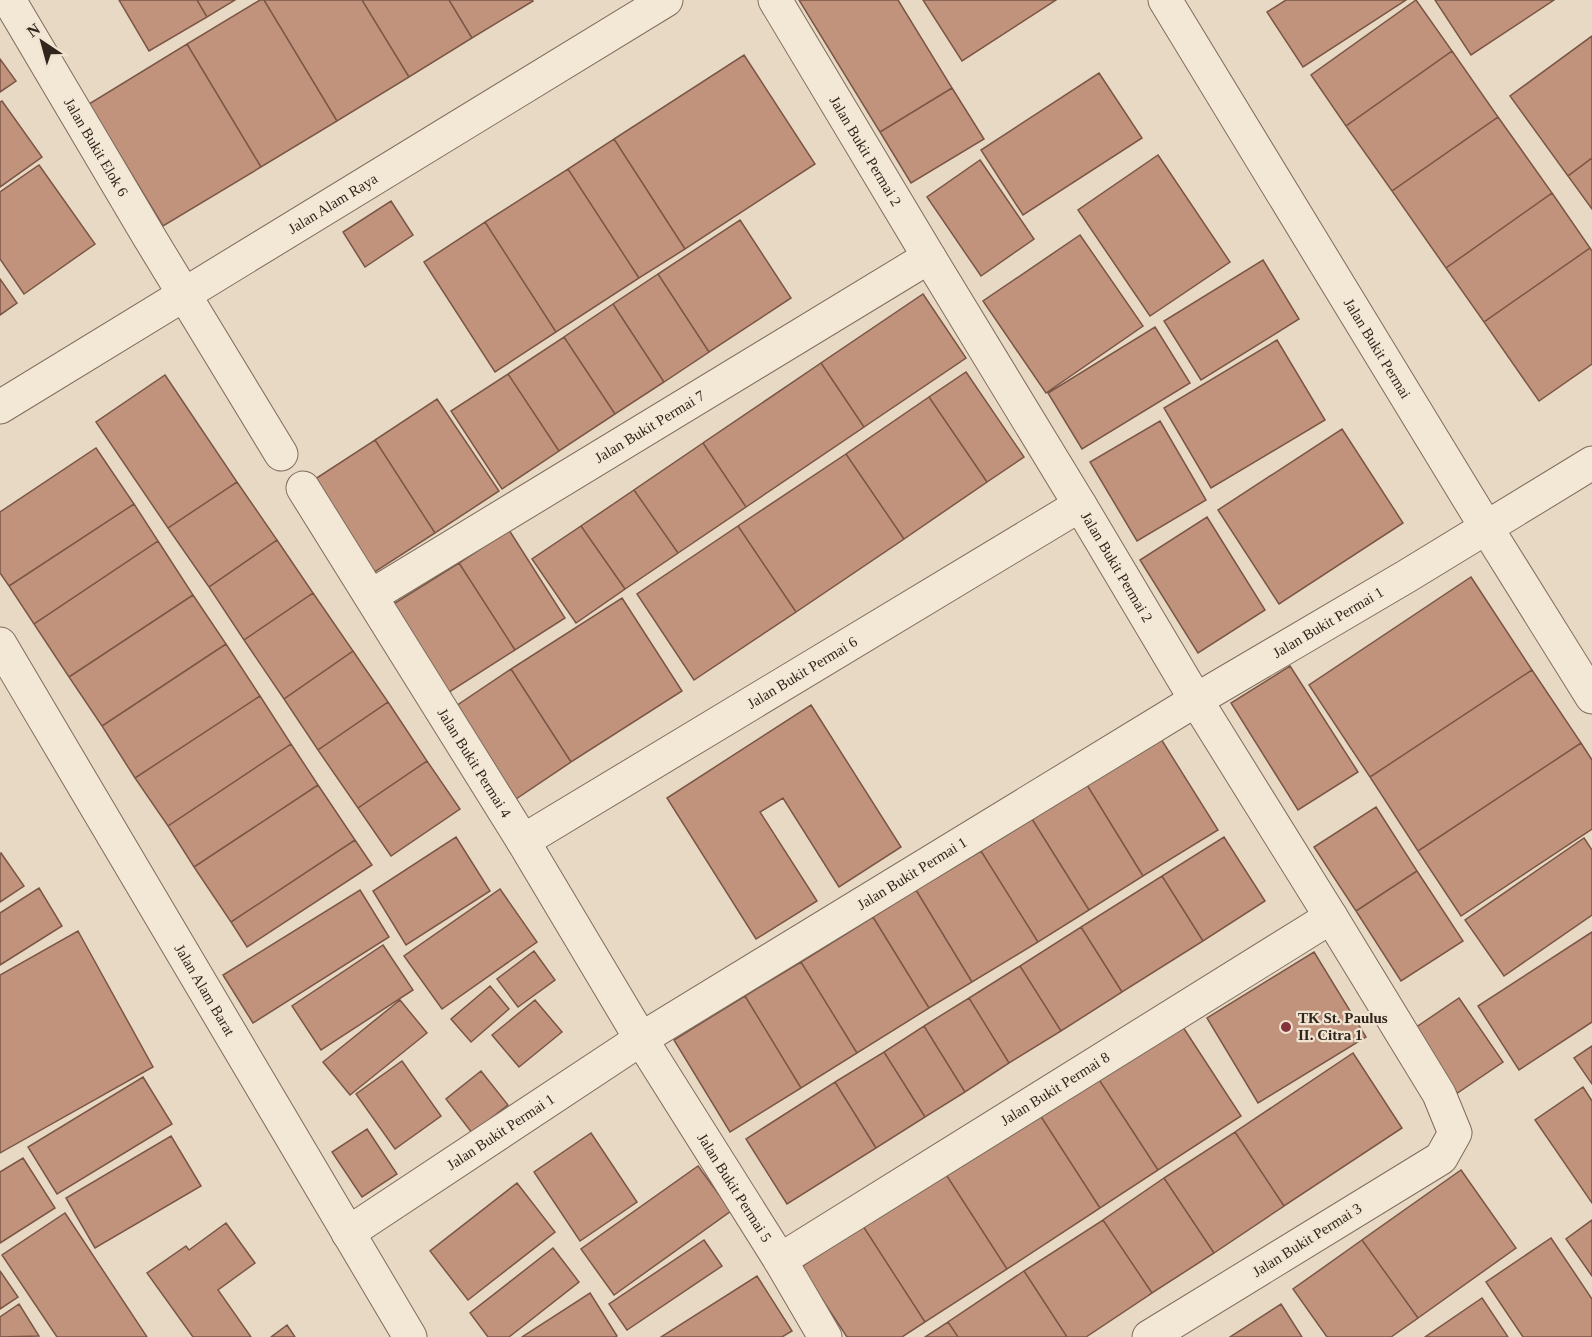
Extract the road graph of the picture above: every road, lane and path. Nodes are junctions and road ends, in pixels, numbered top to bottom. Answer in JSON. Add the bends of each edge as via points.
{"nodes":[{"id":1,"x":9,"y":0,"type":"edge"},
{"id":2,"x":666,"y":0,"type":"edge"},
{"id":3,"x":775,"y":0,"type":"edge"},
{"id":4,"x":1165,"y":0,"type":"edge"},
{"id":5,"x":929,"y":257,"type":"junction"},
{"id":6,"x":185,"y":294,"type":"junction"},
{"id":7,"x":0,"y":407,"type":"edge"},
{"id":8,"x":281,"y":454,"type":"dead end"},
{"id":9,"x":1592,"y":463,"type":"edge"},
{"id":10,"x":303,"y":488,"type":"dead end"},
{"id":11,"x":1080,"y":505,"type":"junction"},
{"id":12,"x":1486,"y":527,"type":"junction"},
{"id":13,"x":371,"y":596,"type":"junction"},
{"id":14,"x":0,"y":644,"type":"edge"},
{"id":15,"x":1592,"y":697,"type":"edge"},
{"id":16,"x":1196,"y":700,"type":"junction"},
{"id":17,"x":523,"y":840,"type":"junction"},
{"id":18,"x":1331,"y":917,"type":"junction"},
{"id":19,"x":641,"y":1039,"type":"junction"},
{"id":20,"x":1455,"y":1133,"type":"joint"},
{"id":21,"x":348,"y":1233,"type":"junction"},
{"id":22,"x":780,"y":1260,"type":"junction"},
{"id":23,"x":410,"y":1337,"type":"edge"},
{"id":24,"x":825,"y":1337,"type":"edge"},
{"id":25,"x":1149,"y":1337,"type":"edge"}],
"edges":[{"from":1,"to":6,"type":"street","name":"Jalan Bukit Elok 6"},
{"from":2,"to":6,"type":"street","name":"Jalan Alam Raya"},
{"from":3,"to":5,"type":"street","name":"Jalan Bukit Permai 2"},
{"from":4,"to":12,"type":"street","name":"Jalan Bukit Permai"},
{"from":5,"to":11,"type":"street","name":"Jalan Bukit Permai 2"},
{"from":5,"to":13,"type":"street","name":"Jalan Bukit Permai 7"},
{"from":6,"to":7,"type":"street","name":"Jalan Alam Raya"},
{"from":6,"to":8,"type":"street"},
{"from":9,"to":12,"type":"street","name":"Jalan Bukit Permai 1"},
{"from":10,"to":13,"type":"street","name":"Jalan Bukit Permai 4"},
{"from":11,"to":16,"type":"street","name":"Jalan Bukit Permai 2"},
{"from":11,"to":17,"type":"street","name":"Jalan Bukit Permai 6"},
{"from":12,"to":15,"type":"street","name":"Jalan Bukit Permai"},
{"from":12,"to":16,"type":"street","name":"Jalan Bukit Permai 1"},
{"from":13,"to":17,"type":"street","name":"Jalan Bukit Permai 4"},
{"from":14,"to":21,"type":"street","name":"Jalan Alam Barat"},
{"from":16,"to":18,"type":"street","name":"Jalan Bukit Permai 2"},
{"from":16,"to":19,"type":"street","name":"Jalan Bukit Permai 1"},
{"from":17,"to":19,"type":"street","name":"Jalan Bukit Permai 4"},
{"from":18,"to":20,"type":"street","name":"Jalan Bukit Permai 2","via":[[1439,1094]]},
{"from":18,"to":22,"type":"street","name":"Jalan Bukit Permai 8"},
{"from":19,"to":21,"type":"street","name":"Jalan Bukit Permai 1"},
{"from":19,"to":22,"type":"street","name":"Jalan Bukit Permai 5"},
{"from":20,"to":25,"type":"street","name":"Jalan Bukit Permai 3","via":[[1441,1158]]},
{"from":21,"to":23,"type":"street","name":"Jalan Alam Barat"},
{"from":22,"to":24,"type":"street","name":"Jalan Bukit Permai 5"}]}
